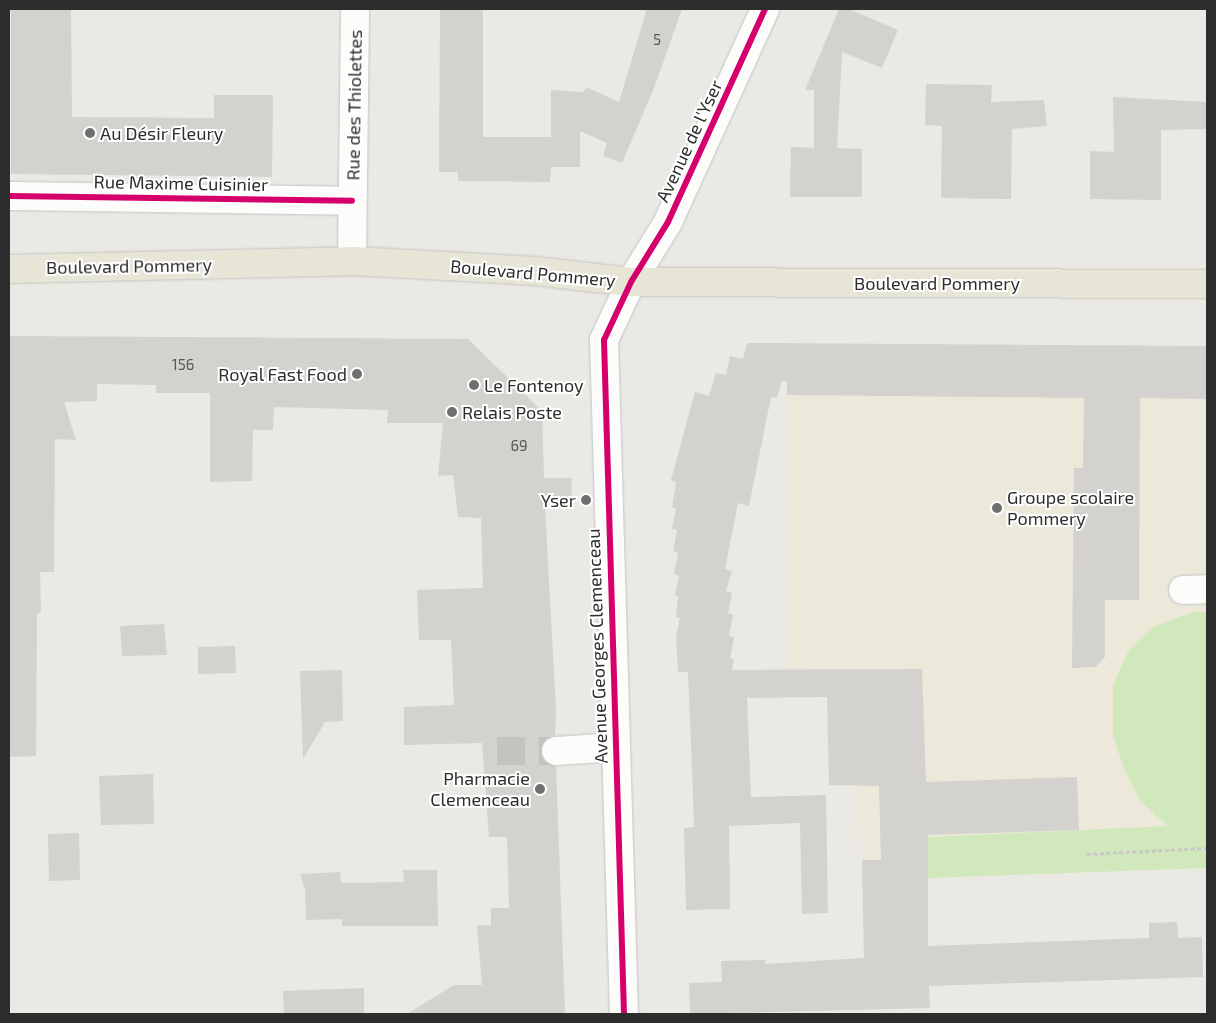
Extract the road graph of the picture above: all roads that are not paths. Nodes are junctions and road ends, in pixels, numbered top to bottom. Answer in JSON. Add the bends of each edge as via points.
{"nodes":[{"id":1,"x":355,"y":9,"type":"edge"},
{"id":2,"x":765,"y":9,"type":"edge"},
{"id":3,"x":9,"y":196,"type":"edge"},
{"id":4,"x":352,"y":201,"type":"junction"},
{"id":5,"x":352,"y":261,"type":"junction"},
{"id":6,"x":9,"y":269,"type":"edge"},
{"id":7,"x":631,"y":282,"type":"junction"},
{"id":8,"x":1207,"y":284,"type":"edge"},
{"id":9,"x":616,"y":747,"type":"junction"},
{"id":10,"x":556,"y":751,"type":"tunnel mouth"},
{"id":11,"x":624,"y":1014,"type":"edge"}],
"edges":[{"from":1,"to":4,"type":"street","name":"Rue des Thiolettes"},
{"from":2,"to":7,"type":"street","name":"Avenue de l'Yser","via":[[668,222]]},
{"from":3,"to":4,"type":"street","name":"Rue Maxime Cuisinier"},
{"from":4,"to":5,"type":"street","name":"Rue des Thiolettes"},
{"from":5,"to":6,"type":"main road","name":"Boulevard Pommery"},
{"from":5,"to":7,"type":"main road","name":"Boulevard Pommery","via":[[534,271]]},
{"from":7,"to":8,"type":"main road","name":"Boulevard Pommery"},
{"from":7,"to":9,"type":"street","name":"Avenue Georges Clemenceau","via":[[604,340],[603,357]]},
{"from":9,"to":10,"type":"street","name":"Avenue Georges Clemenceau"},
{"from":9,"to":11,"type":"street","name":"Avenue Georges Clemenceau"}]}
